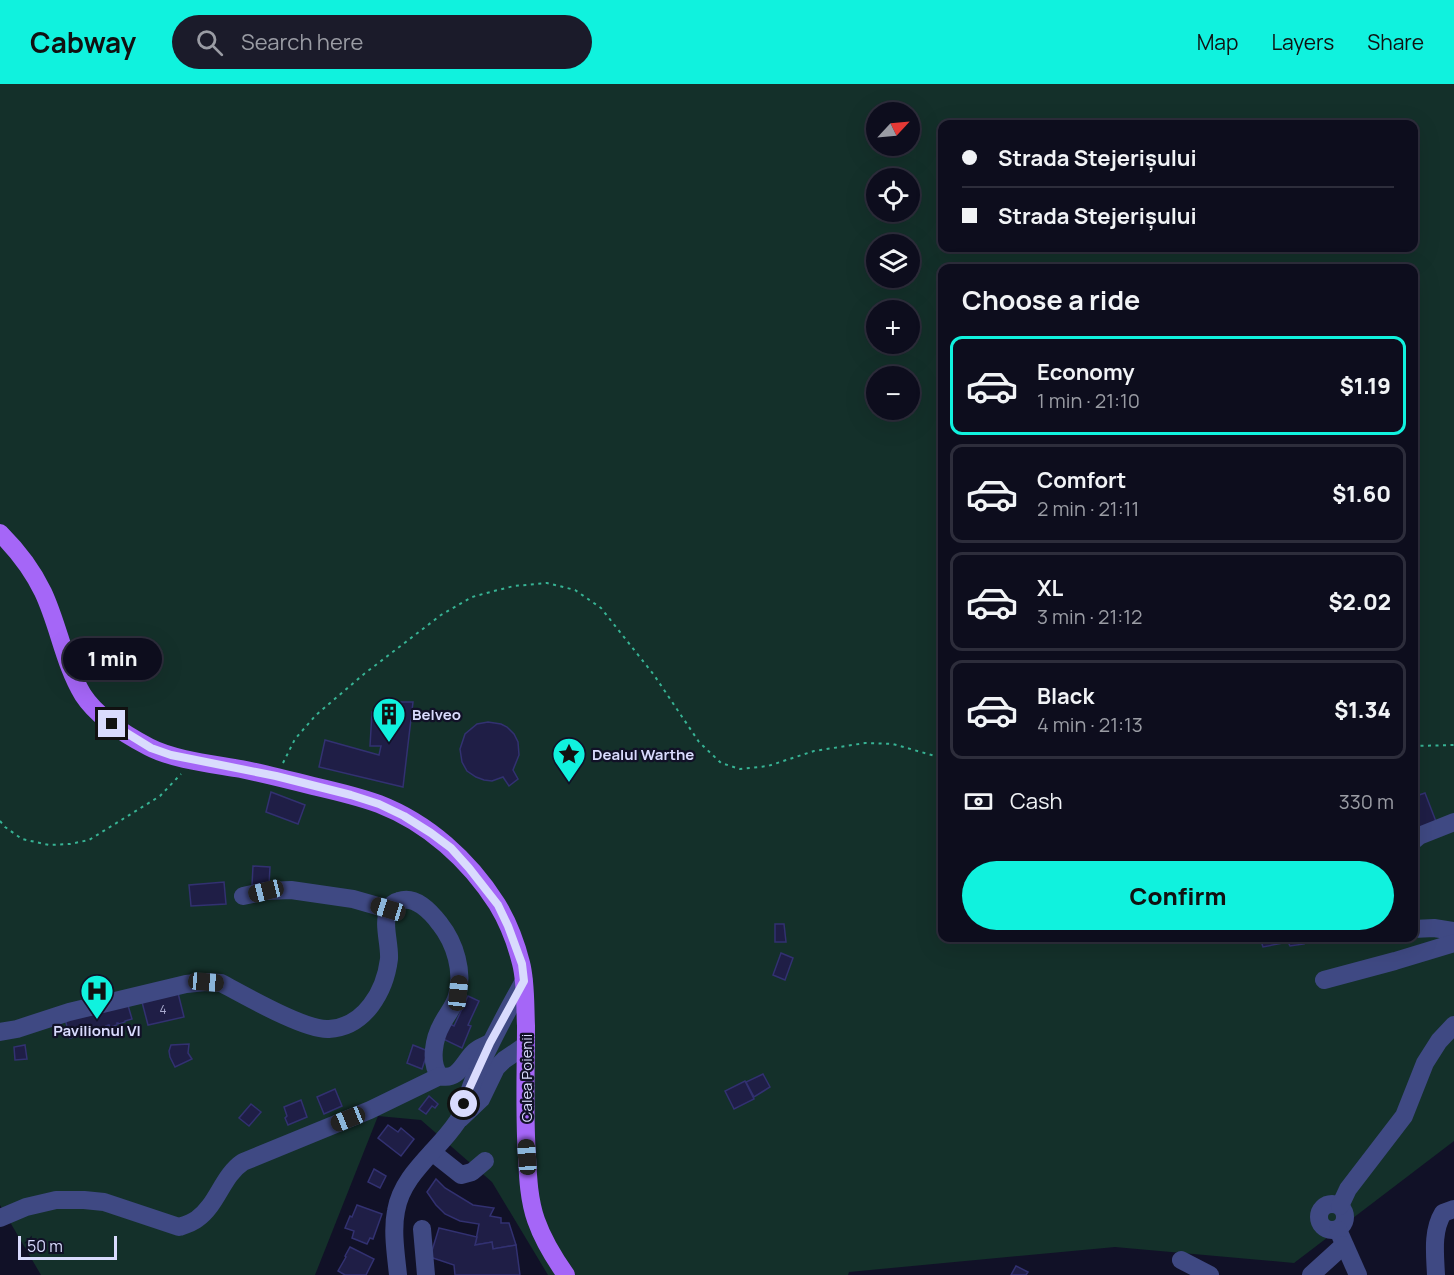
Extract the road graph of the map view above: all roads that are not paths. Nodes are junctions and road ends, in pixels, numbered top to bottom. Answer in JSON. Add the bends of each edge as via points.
{"nodes":[{"id":1,"x":0,"y":533,"type":"edge"},
{"id":2,"x":1454,"y":822,"type":"edge"},
{"id":3,"x":1418,"y":837,"type":"edge"},
{"id":4,"x":243,"y":897,"type":"dead end"},
{"id":5,"x":388,"y":909,"type":"junction"},
{"id":6,"x":1418,"y":929,"type":"edge"},
{"id":7,"x":1454,"y":931,"type":"edge"},
{"id":8,"x":1454,"y":943,"type":"edge"},
{"id":9,"x":1324,"y":980,"type":"dead end"},
{"id":10,"x":524,"y":981,"type":"junction"},
{"id":11,"x":1454,"y":1025,"type":"edge"},
{"id":12,"x":0,"y":1032,"type":"edge"},
{"id":13,"x":490,"y":1043,"type":"junction"},
{"id":14,"x":526,"y":1045,"type":"junction"},
{"id":15,"x":440,"y":1076,"type":"junction"},
{"id":16,"x":458,"y":1120,"type":"junction"},
{"id":17,"x":432,"y":1152,"type":"junction"},
{"id":18,"x":485,"y":1161,"type":"dead end"},
{"id":19,"x":1454,"y":1209,"type":"edge"},
{"id":20,"x":0,"y":1218,"type":"edge"},
{"id":21,"x":422,"y":1228,"type":"dead end"},
{"id":22,"x":1341,"y":1237,"type":"junction"},
{"id":23,"x":1181,"y":1260,"type":"dead end"},
{"id":24,"x":398,"y":1275,"type":"edge"},
{"id":25,"x":426,"y":1275,"type":"edge"},
{"id":26,"x":566,"y":1275,"type":"edge"},
{"id":27,"x":1210,"y":1275,"type":"edge"},
{"id":28,"x":1311,"y":1275,"type":"edge"},
{"id":29,"x":1358,"y":1275,"type":"edge"},
{"id":30,"x":1436,"y":1275,"type":"edge"}],
"edges":[{"from":1,"to":10,"type":"main road","name":"Calea Poienii","via":[[43,592],[70,667],[83,695],[97,712],[151,748],[351,795],[379,804],[431,833],[451,848],[498,905],[515,942]]},
{"from":2,"to":3,"type":"street"},
{"from":4,"to":5,"type":"street","via":[[291,890],[353,899]]},
{"from":5,"to":12,"type":"street","via":[[389,959],[379,993],[357,1020],[340,1027],[328,1029],[302,1023],[221,983],[206,982],[69,1012]]},
{"from":5,"to":15,"type":"street","via":[[403,899],[424,907],[441,924],[455,952],[458,993],[435,1043],[435,1066]]},
{"from":6,"to":7,"type":"street"},
{"from":8,"to":9,"type":"street"},
{"from":10,"to":13,"type":"street"},
{"from":10,"to":14,"type":"main road","name":"Calea Poienii"},
{"from":11,"to":22,"type":"street","via":[[1425,1063],[1404,1116],[1348,1189],[1340,1206],[1346,1218]]},
{"from":13,"to":15,"type":"street","via":[[474,1052],[456,1073]]},
{"from":13,"to":16,"type":"street"},
{"from":14,"to":16,"type":"street","via":[[496,1068],[481,1099]]},
{"from":14,"to":26,"type":"main road","name":"Calea Poienii","via":[[526,1140],[531,1196],[545,1242]]},
{"from":15,"to":20,"type":"street","via":[[234,1167],[211,1205],[198,1219],[179,1227],[104,1202],[84,1200],[56,1200]]},
{"from":16,"to":17,"type":"street"},
{"from":17,"to":18,"type":"street","via":[[461,1175]]},
{"from":17,"to":24,"type":"street","via":[[407,1182],[395,1212]]},
{"from":19,"to":30,"type":"street","via":[[1443,1213],[1437,1223]]},
{"from":21,"to":25,"type":"street"},
{"from":22,"to":28,"type":"street"},
{"from":22,"to":29,"type":"street"},
{"from":23,"to":27,"type":"street"}]}
